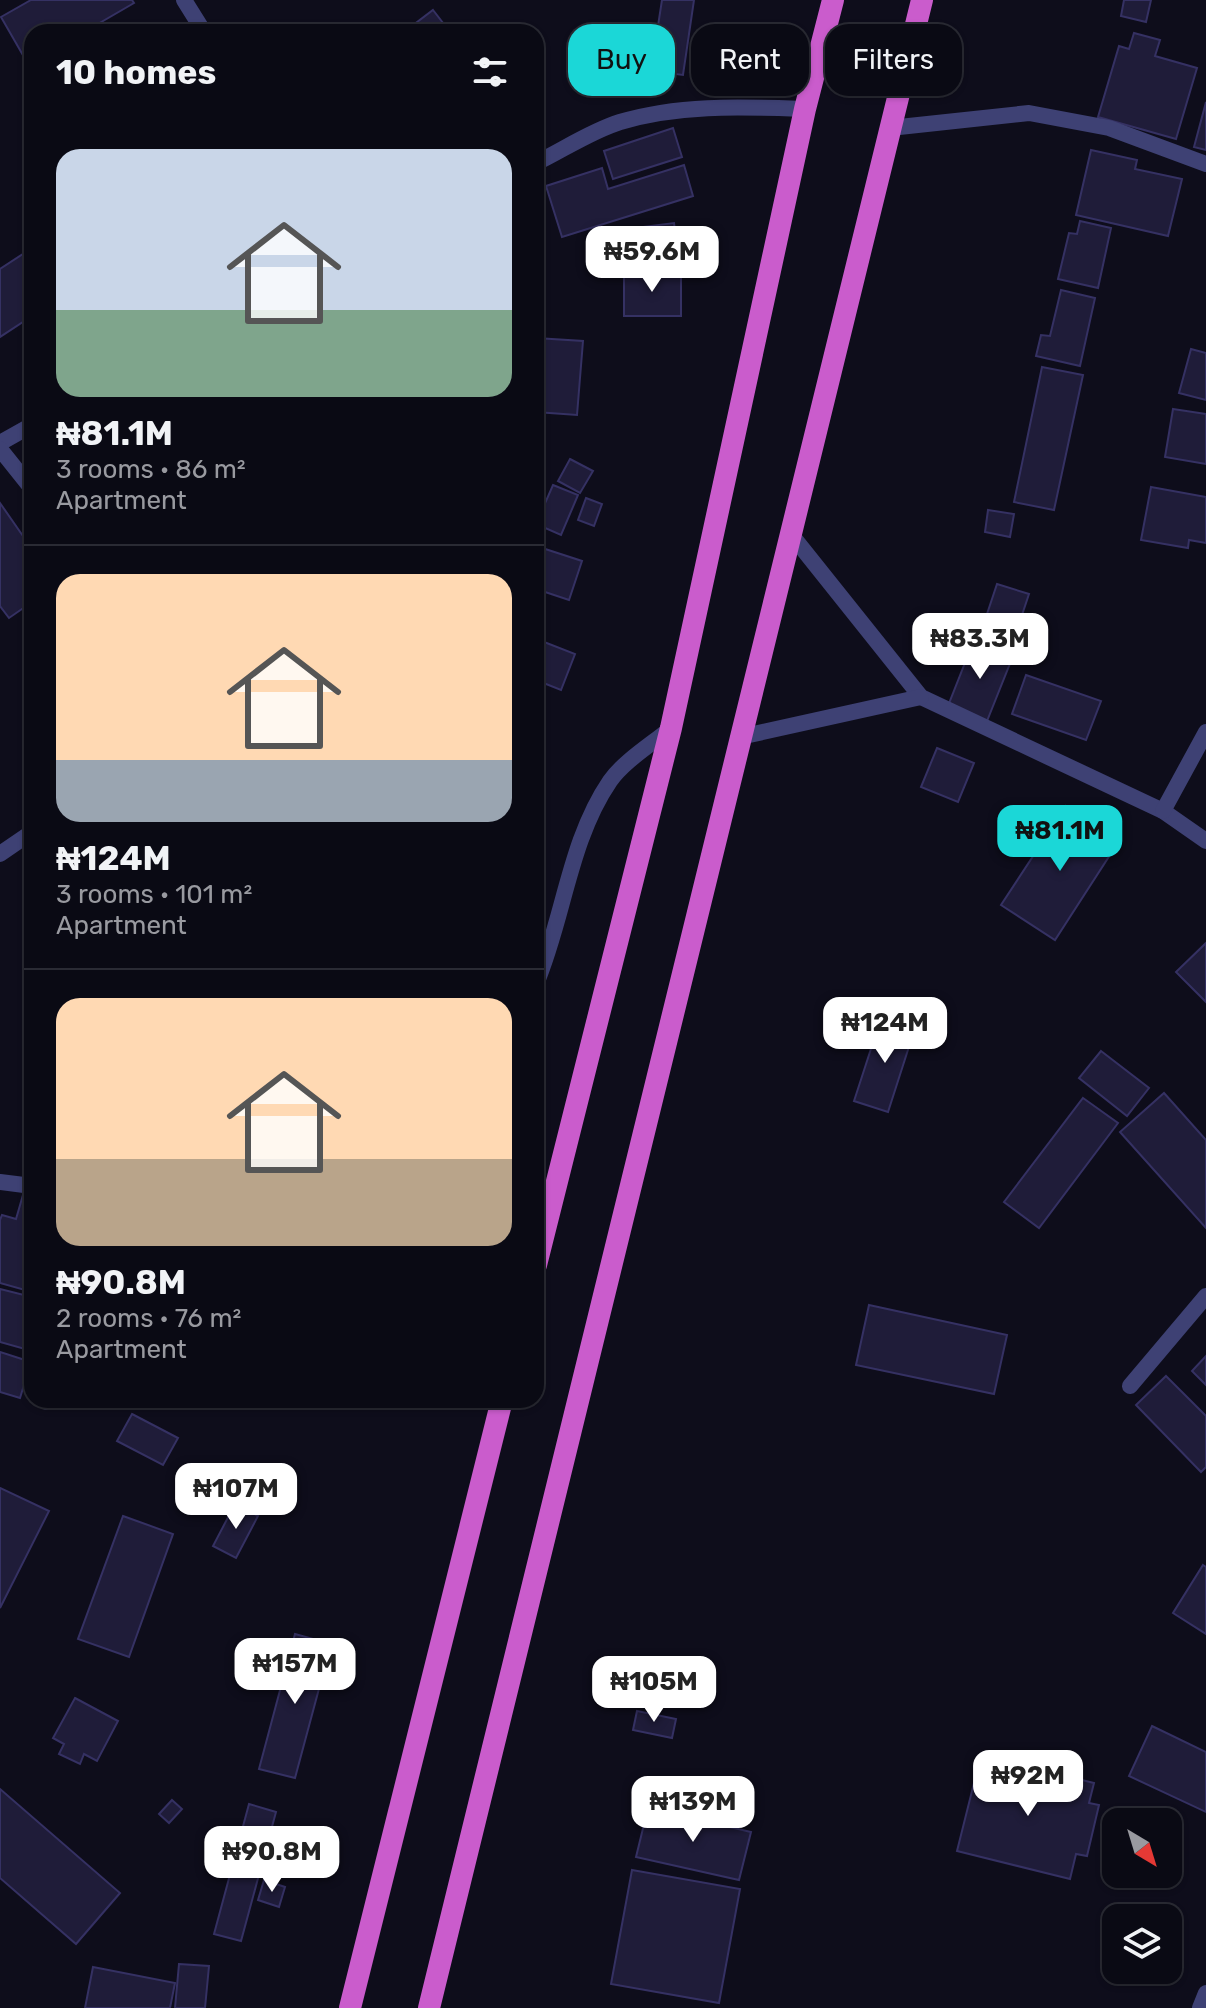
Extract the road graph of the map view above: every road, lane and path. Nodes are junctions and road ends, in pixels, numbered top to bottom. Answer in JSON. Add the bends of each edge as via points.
{"nodes":[{"id":1,"x":184,"y":0,"type":"edge"},
{"id":2,"x":833,"y":0,"type":"edge"},
{"id":3,"x":922,"y":0,"type":"edge"},
{"id":4,"x":199,"y":24,"type":"edge"},
{"id":5,"x":805,"y":109,"type":"junction"},
{"id":6,"x":890,"y":128,"type":"junction"},
{"id":7,"x":544,"y":159,"type":"edge"},
{"id":8,"x":1206,"y":164,"type":"edge"},
{"id":9,"x":24,"y":430,"type":"edge"},
{"id":10,"x":0,"y":443,"type":"edge"},
{"id":11,"x":0,"y":449,"type":"edge"},
{"id":12,"x":24,"y":479,"type":"edge"},
{"id":13,"x":790,"y":533,"type":"junction"},
{"id":14,"x":921,"y":697,"type":"junction"},
{"id":15,"x":671,"y":728,"type":"junction"},
{"id":16,"x":1206,"y":732,"type":"edge"},
{"id":17,"x":740,"y":737,"type":"junction"},
{"id":18,"x":1163,"y":811,"type":"junction"},
{"id":19,"x":24,"y":838,"type":"edge"},
{"id":20,"x":1206,"y":841,"type":"edge"},
{"id":21,"x":0,"y":854,"type":"edge"},
{"id":22,"x":544,"y":966,"type":"edge"},
{"id":23,"x":0,"y":1182,"type":"edge"},
{"id":24,"x":24,"y":1185,"type":"edge"},
{"id":25,"x":544,"y":1233,"type":"edge"},
{"id":26,"x":1206,"y":1296,"type":"edge"},
{"id":27,"x":1130,"y":1386,"type":"dead end"},
{"id":28,"x":500,"y":1408,"type":"edge"},
{"id":29,"x":368,"y":1933,"type":"junction"},
{"id":30,"x":1206,"y":1993,"type":"edge"},
{"id":31,"x":343,"y":2008,"type":"edge"},
{"id":32,"x":350,"y":2008,"type":"edge"},
{"id":33,"x":431,"y":2008,"type":"edge"},
{"id":34,"x":1200,"y":2008,"type":"edge"}],
"edges":[{"from":1,"to":4,"type":"street"},
{"from":2,"to":5,"type":"highway"},
{"from":3,"to":6,"type":"highway"},
{"from":5,"to":7,"type":"street","via":[[673,111],[618,123]]},
{"from":5,"to":15,"type":"highway"},
{"from":6,"to":8,"type":"street","via":[[1029,113],[1109,128]]},
{"from":6,"to":13,"type":"highway"},
{"from":9,"to":10,"type":"street"},
{"from":11,"to":12,"type":"street"},
{"from":13,"to":14,"type":"street"},
{"from":13,"to":17,"type":"highway"},
{"from":14,"to":17,"type":"street"},
{"from":14,"to":18,"type":"street"},
{"from":15,"to":22,"type":"street","via":[[612,778],[584,827]]},
{"from":15,"to":25,"type":"highway"},
{"from":16,"to":18,"type":"street"},
{"from":17,"to":33,"type":"highway"},
{"from":18,"to":20,"type":"street"},
{"from":19,"to":21,"type":"street"},
{"from":23,"to":24,"type":"street"},
{"from":26,"to":27,"type":"street"},
{"from":28,"to":29,"type":"highway"},
{"from":29,"to":31,"type":"highway"},
{"from":29,"to":32,"type":"highway"},
{"from":30,"to":34,"type":"street"}]}
